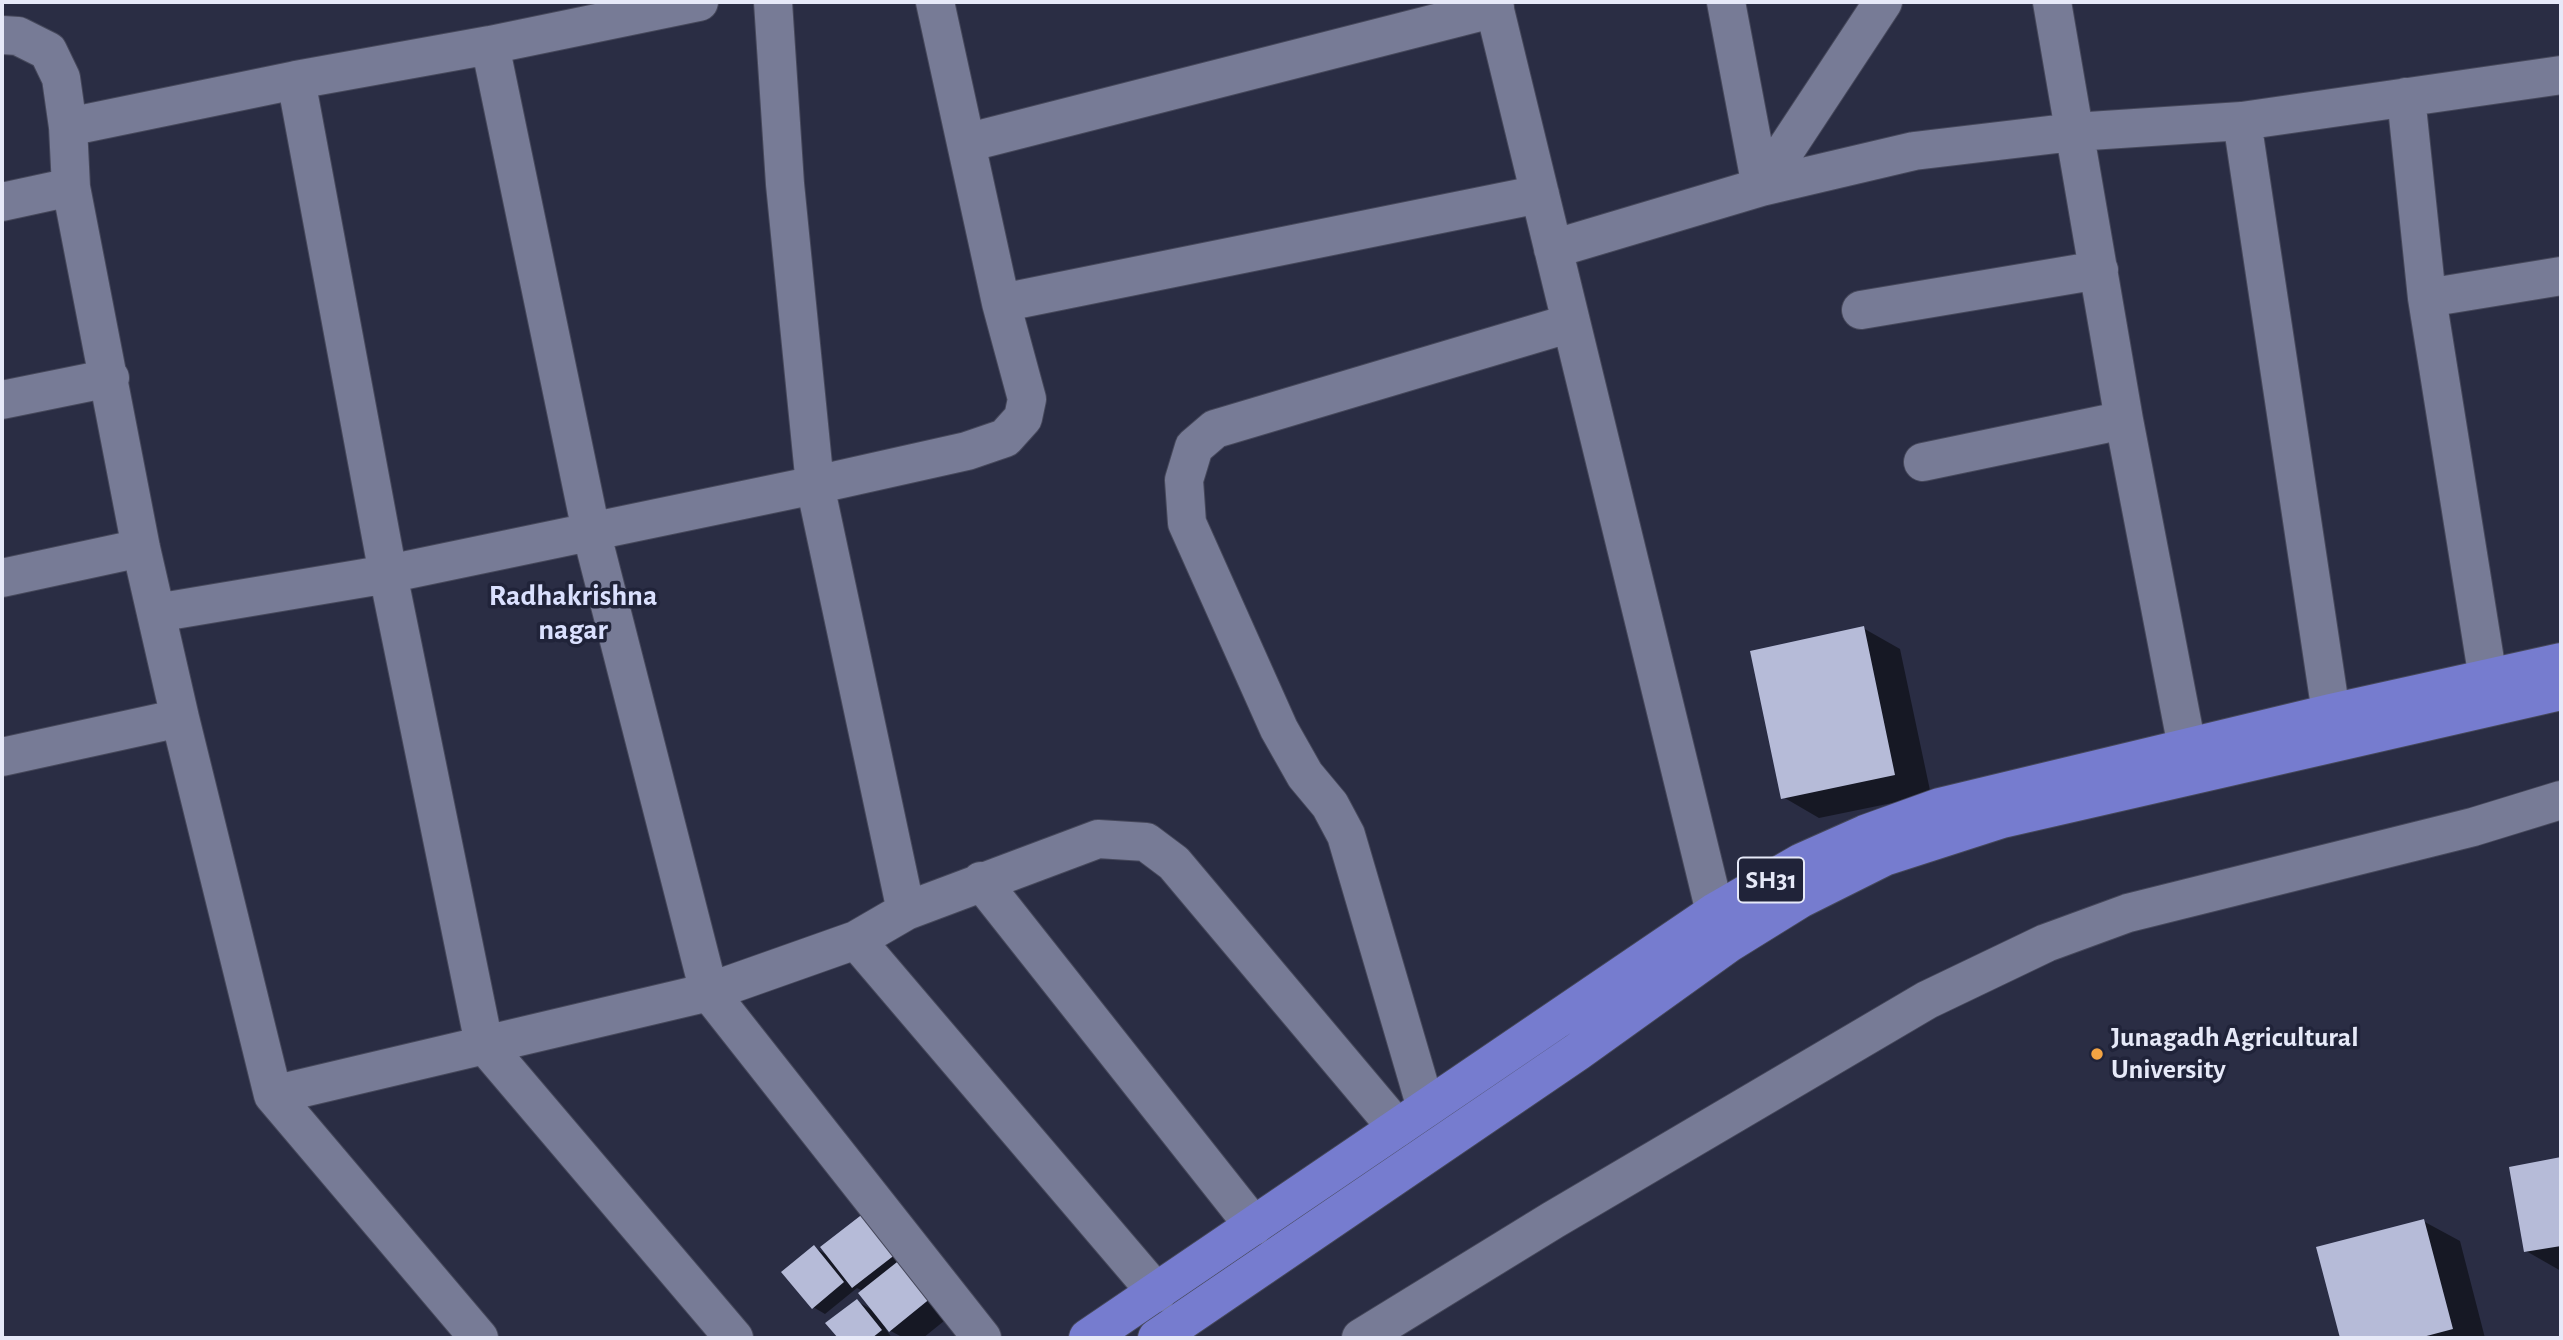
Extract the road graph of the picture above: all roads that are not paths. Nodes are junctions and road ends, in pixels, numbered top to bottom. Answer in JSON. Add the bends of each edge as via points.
{"nodes":[{"id":1,"x":699,"y":2,"type":"edge"},
{"id":2,"x":773,"y":2,"type":"edge"},
{"id":3,"x":936,"y":2,"type":"edge"},
{"id":4,"x":1726,"y":2,"type":"edge"},
{"id":5,"x":1883,"y":2,"type":"edge"},
{"id":6,"x":2052,"y":2,"type":"edge"},
{"id":7,"x":1494,"y":5,"type":"edge"},
{"id":8,"x":2,"y":35,"type":"edge"},
{"id":9,"x":490,"y":45,"type":"junction"},
{"id":10,"x":2561,"y":75,"type":"edge"},
{"id":11,"x":296,"y":80,"type":"junction"},
{"id":12,"x":2406,"y":97,"type":"junction"},
{"id":13,"x":2242,"y":121,"type":"junction"},
{"id":14,"x":68,"y":128,"type":"junction"},
{"id":15,"x":2074,"y":132,"type":"junction"},
{"id":16,"x":966,"y":143,"type":"junction"},
{"id":17,"x":71,"y":187,"type":"junction"},
{"id":18,"x":1761,"y":187,"type":"junction"},
{"id":19,"x":1540,"y":194,"type":"junction"},
{"id":20,"x":2,"y":202,"type":"edge"},
{"id":21,"x":1553,"y":249,"type":"junction"},
{"id":22,"x":2099,"y":270,"type":"junction"},
{"id":23,"x":2561,"y":276,"type":"edge"},
{"id":24,"x":2427,"y":298,"type":"junction"},
{"id":25,"x":1001,"y":303,"type":"junction"},
{"id":26,"x":1861,"y":310,"type":"dead end"},
{"id":27,"x":1571,"y":323,"type":"junction"},
{"id":28,"x":110,"y":378,"type":"junction"},
{"id":29,"x":2,"y":400,"type":"edge"},
{"id":30,"x":2124,"y":420,"type":"junction"},
{"id":31,"x":1923,"y":462,"type":"dead end"},
{"id":32,"x":816,"y":485,"type":"junction"},
{"id":33,"x":592,"y":531,"type":"junction"},
{"id":34,"x":141,"y":548,"type":"junction"},
{"id":35,"x":388,"y":574,"type":"junction"},
{"id":36,"x":2,"y":578,"type":"edge"},
{"id":37,"x":156,"y":613,"type":"junction"},
{"id":38,"x":2561,"y":662,"type":"edge"},
{"id":39,"x":2488,"y":680,"type":"junction"},
{"id":40,"x":2561,"y":691,"type":"edge"},
{"id":41,"x":2331,"y":713,"type":"junction"},
{"id":42,"x":180,"y":718,"type":"junction"},
{"id":43,"x":2187,"y":747,"type":"junction"},
{"id":44,"x":2,"y":757,"type":"edge"},
{"id":45,"x":2561,"y":800,"type":"edge"},
{"id":46,"x":981,"y":881,"type":"junction"},
{"id":47,"x":906,"y":911,"type":"junction"},
{"id":48,"x":1715,"y":912,"type":"junction"},
{"id":49,"x":856,"y":940,"type":"junction"},
{"id":50,"x":709,"y":992,"type":"junction"},
{"id":51,"x":484,"y":1044,"type":"junction"},
{"id":52,"x":273,"y":1095,"type":"junction"},
{"id":53,"x":1411,"y":1118,"type":"junction"},
{"id":54,"x":1254,"y":1226,"type":"junction"},
{"id":55,"x":1157,"y":1293,"type":"junction"},
{"id":56,"x":479,"y":1338,"type":"edge"},
{"id":57,"x":734,"y":1338,"type":"edge"},
{"id":58,"x":982,"y":1338,"type":"edge"},
{"id":59,"x":1088,"y":1338,"type":"edge"},
{"id":60,"x":1157,"y":1338,"type":"edge"},
{"id":61,"x":1360,"y":1338,"type":"edge"}],
"edges":[{"from":1,"to":9,"type":"street"},
{"from":2,"to":32,"type":"street","via":[[785,184]]},
{"from":3,"to":16,"type":"street"},
{"from":4,"to":18,"type":"street"},
{"from":5,"to":18,"type":"street"},
{"from":6,"to":15,"type":"street"},
{"from":7,"to":16,"type":"street"},
{"from":7,"to":19,"type":"street"},
{"from":8,"to":14,"type":"street","via":[[18,36],[48,51],[61,78]]},
{"from":9,"to":11,"type":"street"},
{"from":9,"to":33,"type":"street"},
{"from":10,"to":12,"type":"street"},
{"from":11,"to":14,"type":"street"},
{"from":11,"to":35,"type":"street"},
{"from":12,"to":13,"type":"street"},
{"from":12,"to":24,"type":"street"},
{"from":13,"to":15,"type":"street"},
{"from":13,"to":41,"type":"street"},
{"from":14,"to":17,"type":"street"},
{"from":15,"to":18,"type":"street","via":[[1914,151]]},
{"from":15,"to":22,"type":"street"},
{"from":16,"to":25,"type":"street"},
{"from":17,"to":20,"type":"street"},
{"from":17,"to":28,"type":"street"},
{"from":18,"to":21,"type":"street"},
{"from":19,"to":21,"type":"street"},
{"from":19,"to":25,"type":"street"},
{"from":21,"to":27,"type":"street"},
{"from":22,"to":26,"type":"street"},
{"from":22,"to":30,"type":"street"},
{"from":23,"to":24,"type":"street"},
{"from":24,"to":39,"type":"street"},
{"from":25,"to":32,"type":"street","via":[[1027,399],[1023,418],[1005,438]]},
{"from":27,"to":48,"type":"street"},
{"from":27,"to":53,"type":"street","via":[[1215,429],[1194,447],[1184,480],[1187,523],[1279,729],[1346,835]]},
{"from":28,"to":29,"type":"street"},
{"from":28,"to":34,"type":"street"},
{"from":30,"to":31,"type":"street"},
{"from":30,"to":43,"type":"street"},
{"from":32,"to":33,"type":"street"},
{"from":32,"to":47,"type":"street"},
{"from":33,"to":35,"type":"street"},
{"from":33,"to":50,"type":"street"},
{"from":34,"to":36,"type":"street"},
{"from":34,"to":37,"type":"street"},
{"from":35,"to":37,"type":"street"},
{"from":35,"to":51,"type":"street"},
{"from":37,"to":42,"type":"street"},
{"from":38,"to":39,"type":"main road","number":"SH31"},
{"from":39,"to":41,"type":"main road","number":"SH31"},
{"from":40,"to":60,"type":"main road","via":[[2002,819],[1884,856],[1800,899],[1729,943]]},
{"from":41,"to":43,"type":"main road","number":"SH31"},
{"from":42,"to":44,"type":"street"},
{"from":42,"to":52,"type":"street"},
{"from":43,"to":48,"type":"main road","number":"SH31","via":[[1940,807],[1802,862]]},
{"from":45,"to":61,"type":"street","via":[[2473,827],[2128,913],[2046,943],[1927,1000]]},
{"from":46,"to":47,"type":"street"},
{"from":46,"to":53,"type":"street","via":[[1098,839],[1146,842],[1174,863]]},
{"from":46,"to":54,"type":"street"},
{"from":47,"to":49,"type":"street"},
{"from":48,"to":53,"type":"main road","number":"SH31"},
{"from":49,"to":50,"type":"street"},
{"from":49,"to":55,"type":"street"},
{"from":50,"to":51,"type":"street"},
{"from":50,"to":58,"type":"street"},
{"from":51,"to":52,"type":"street"},
{"from":51,"to":57,"type":"street"},
{"from":52,"to":56,"type":"street"},
{"from":53,"to":54,"type":"main road","number":"SH31"},
{"from":54,"to":55,"type":"main road","number":"SH31"},
{"from":55,"to":59,"type":"main road","number":"SH31"}]}
